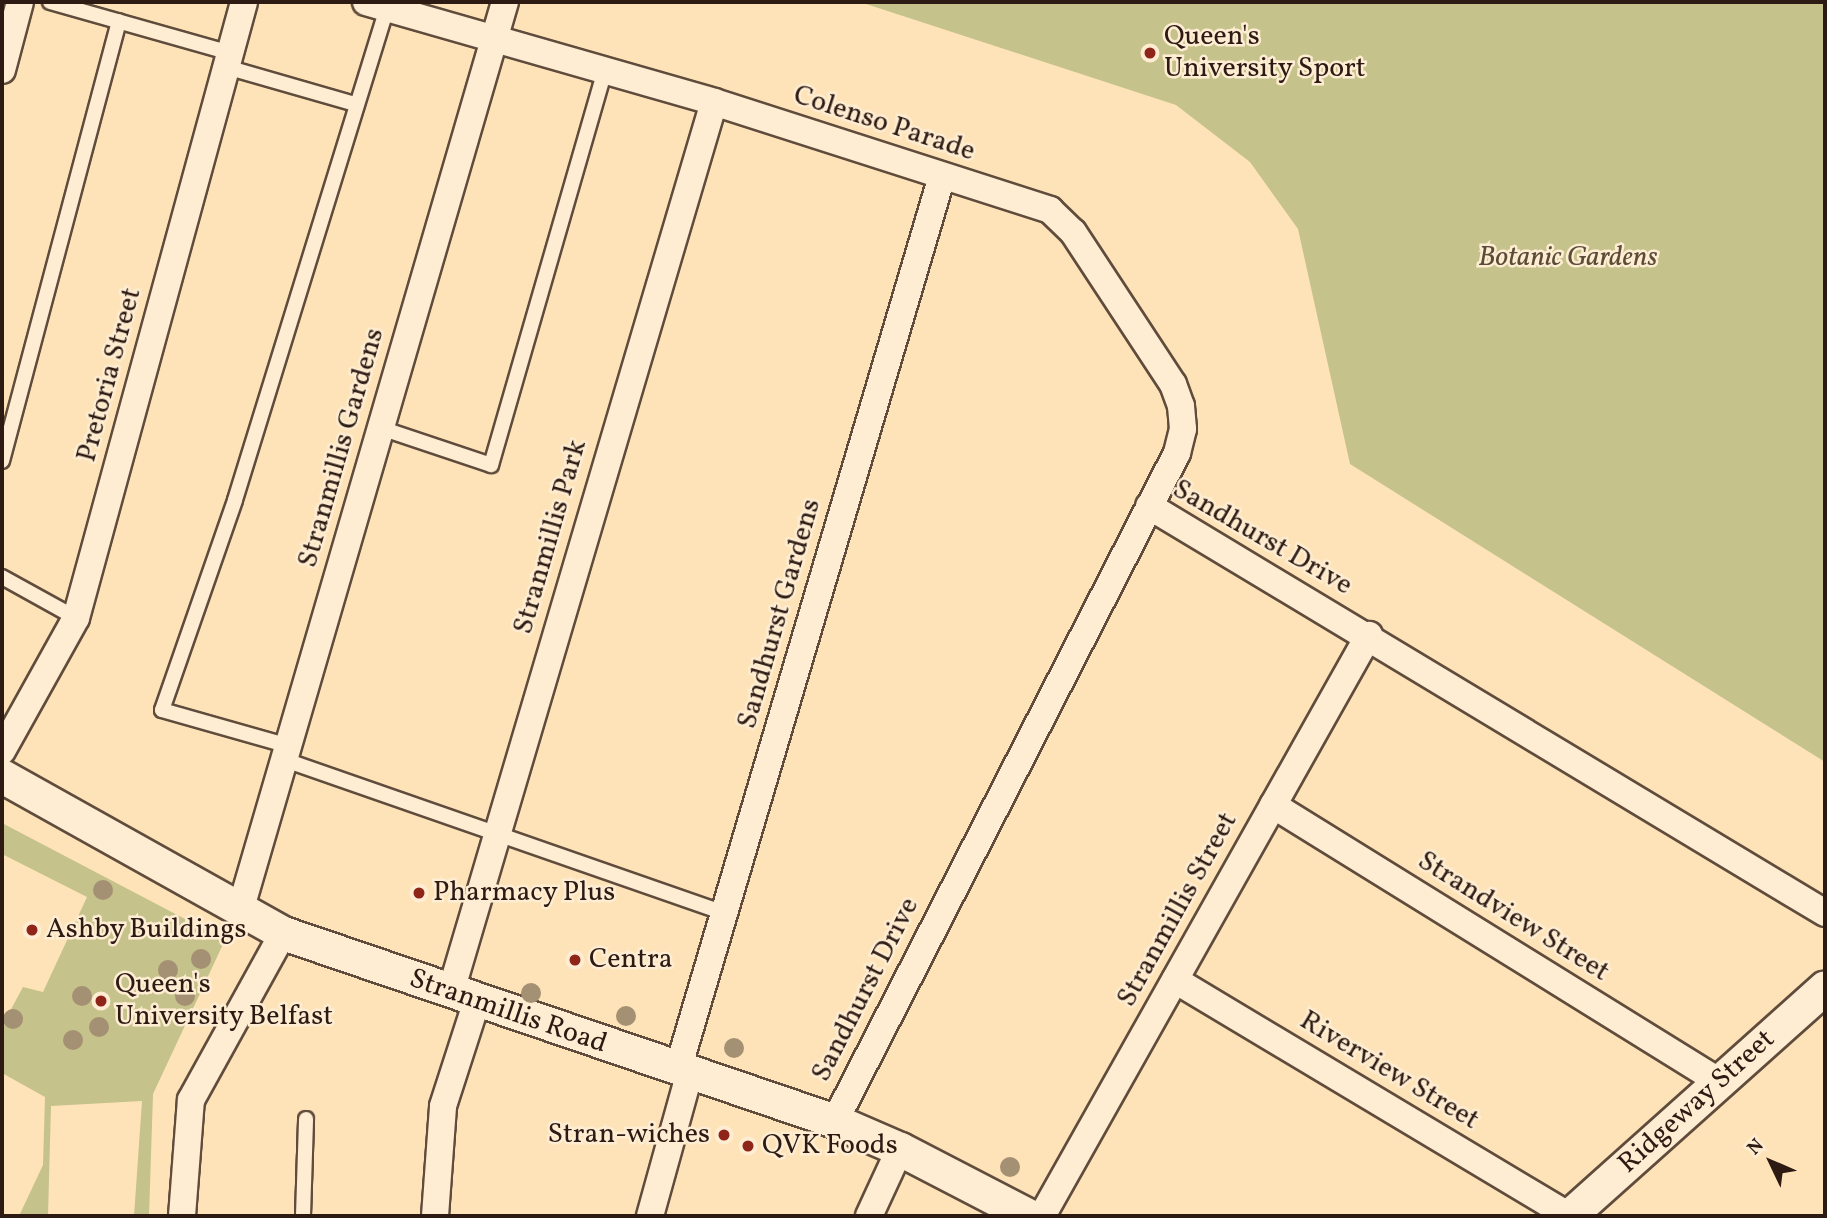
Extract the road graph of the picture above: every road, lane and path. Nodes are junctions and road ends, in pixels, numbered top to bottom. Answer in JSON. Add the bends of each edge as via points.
{"nodes":[{"id":1,"x":18,"y":2,"type":"edge"},
{"id":2,"x":50,"y":2,"type":"edge"},
{"id":3,"x":244,"y":2,"type":"edge"},
{"id":4,"x":505,"y":2,"type":"edge"},
{"id":5,"x":389,"y":6,"type":"edge"},
{"id":6,"x":119,"y":21,"type":"junction"},
{"id":7,"x":494,"y":39,"type":"junction"},
{"id":8,"x":228,"y":60,"type":"junction"},
{"id":9,"x":2,"y":70,"type":"edge"},
{"id":10,"x":604,"y":74,"type":"junction"},
{"id":11,"x":714,"y":102,"type":"junction"},
{"id":12,"x":355,"y":104,"type":"junction"},
{"id":13,"x":942,"y":176,"type":"junction"},
{"id":14,"x":381,"y":428,"type":"junction"},
{"id":15,"x":2,"y":461,"type":"edge"},
{"id":16,"x":1149,"y":506,"type":"junction"},
{"id":17,"x":2,"y":577,"type":"edge"},
{"id":18,"x":76,"y":618,"type":"junction"},
{"id":19,"x":1369,"y":635,"type":"junction"},
{"id":20,"x":2,"y":751,"type":"edge"},
{"id":21,"x":287,"y":753,"type":"junction"},
{"id":22,"x":2,"y":776,"type":"edge"},
{"id":23,"x":1273,"y":805,"type":"junction"},
{"id":24,"x":498,"y":833,"type":"junction"},
{"id":25,"x":240,"y":911,"type":"junction"},
{"id":26,"x":1825,"y":913,"type":"edge"},
{"id":27,"x":726,"y":914,"type":"junction"},
{"id":28,"x":283,"y":933,"type":"junction"},
{"id":29,"x":1175,"y":980,"type":"junction"},
{"id":30,"x":1825,"y":987,"type":"edge"},
{"id":31,"x":464,"y":996,"type":"junction"},
{"id":32,"x":684,"y":1071,"type":"junction"},
{"id":33,"x":1720,"y":1082,"type":"junction"},
{"id":34,"x":306,"y":1119,"type":"dead end"},
{"id":35,"x":835,"y":1121,"type":"junction"},
{"id":36,"x":900,"y":1149,"type":"junction"},
{"id":37,"x":183,"y":1216,"type":"edge"},
{"id":38,"x":303,"y":1216,"type":"edge"},
{"id":39,"x":435,"y":1216,"type":"edge"},
{"id":40,"x":650,"y":1216,"type":"edge"},
{"id":41,"x":869,"y":1216,"type":"edge"},
{"id":42,"x":1029,"y":1216,"type":"edge"},
{"id":43,"x":1042,"y":1216,"type":"edge"},
{"id":44,"x":1569,"y":1216,"type":"edge"}],
"edges":[{"from":1,"to":9,"type":"street"},
{"from":2,"to":6,"type":"lane"},
{"from":3,"to":8,"type":"street","name":"Pretoria Street"},
{"from":4,"to":7,"type":"street","name":"Stranmillis Gardens"},
{"from":5,"to":7,"type":"street","name":"Colenso Parade"},
{"from":5,"to":12,"type":"lane"},
{"from":6,"to":8,"type":"lane"},
{"from":6,"to":15,"type":"lane"},
{"from":7,"to":10,"type":"street","name":"Colenso Parade"},
{"from":7,"to":14,"type":"street","name":"Stranmillis Gardens"},
{"from":8,"to":12,"type":"lane"},
{"from":8,"to":18,"type":"street","name":"Pretoria Street"},
{"from":10,"to":11,"type":"street","name":"Colenso Parade"},
{"from":10,"to":14,"type":"lane","via":[[491,465]]},
{"from":11,"to":13,"type":"street","name":"Colenso Parade"},
{"from":11,"to":24,"type":"street","name":"Stranmillis Park"},
{"from":12,"to":21,"type":"lane","via":[[235,500],[162,710]]},
{"from":13,"to":16,"type":"street","name":"Colenso Parade","via":[[1050,211],[1063,220],[1172,384],[1181,406],[1183,429],[1177,453]]},
{"from":13,"to":27,"type":"street","name":"Sandhurst Gardens"},
{"from":14,"to":21,"type":"street","name":"Stranmillis Gardens"},
{"from":16,"to":19,"type":"street","name":"Sandhurst Drive"},
{"from":16,"to":35,"type":"street","name":"Sandhurst Drive"},
{"from":17,"to":18,"type":"lane"},
{"from":18,"to":20,"type":"street","name":"Pretoria Street"},
{"from":19,"to":23,"type":"street","name":"Stranmillis Street"},
{"from":19,"to":26,"type":"street","name":"Sandhurst Drive"},
{"from":21,"to":24,"type":"lane"},
{"from":21,"to":25,"type":"street","name":"Stranmillis Gardens"},
{"from":22,"to":25,"type":"street","name":"Stranmillis Road"},
{"from":23,"to":29,"type":"street","name":"Stranmillis Street"},
{"from":23,"to":33,"type":"street","name":"Strandview Street"},
{"from":24,"to":27,"type":"lane"},
{"from":24,"to":31,"type":"street","name":"Stranmillis Park"},
{"from":25,"to":28,"type":"street","name":"Stranmillis Road"},
{"from":27,"to":32,"type":"street","name":"Sandhurst Gardens"},
{"from":28,"to":31,"type":"street","name":"Stranmillis Road"},
{"from":28,"to":37,"type":"street","via":[[191,1100]]},
{"from":29,"to":43,"type":"street","name":"Stranmillis Street"},
{"from":29,"to":44,"type":"street","name":"Riverview Street"},
{"from":30,"to":33,"type":"street","name":"Ridgeway Street"},
{"from":31,"to":32,"type":"street","name":"Stranmillis Road"},
{"from":31,"to":39,"type":"street","name":"Stranmillis Park","via":[[443,1106]]},
{"from":32,"to":35,"type":"street","name":"Stranmillis Road"},
{"from":32,"to":40,"type":"street","name":"Sandhurst Gardens"},
{"from":33,"to":44,"type":"street","name":"Ridgeway Street"},
{"from":34,"to":38,"type":"lane"},
{"from":35,"to":36,"type":"street","name":"Stranmillis Road"},
{"from":36,"to":41,"type":"street"},
{"from":36,"to":42,"type":"street","name":"Stranmillis Road"}]}
